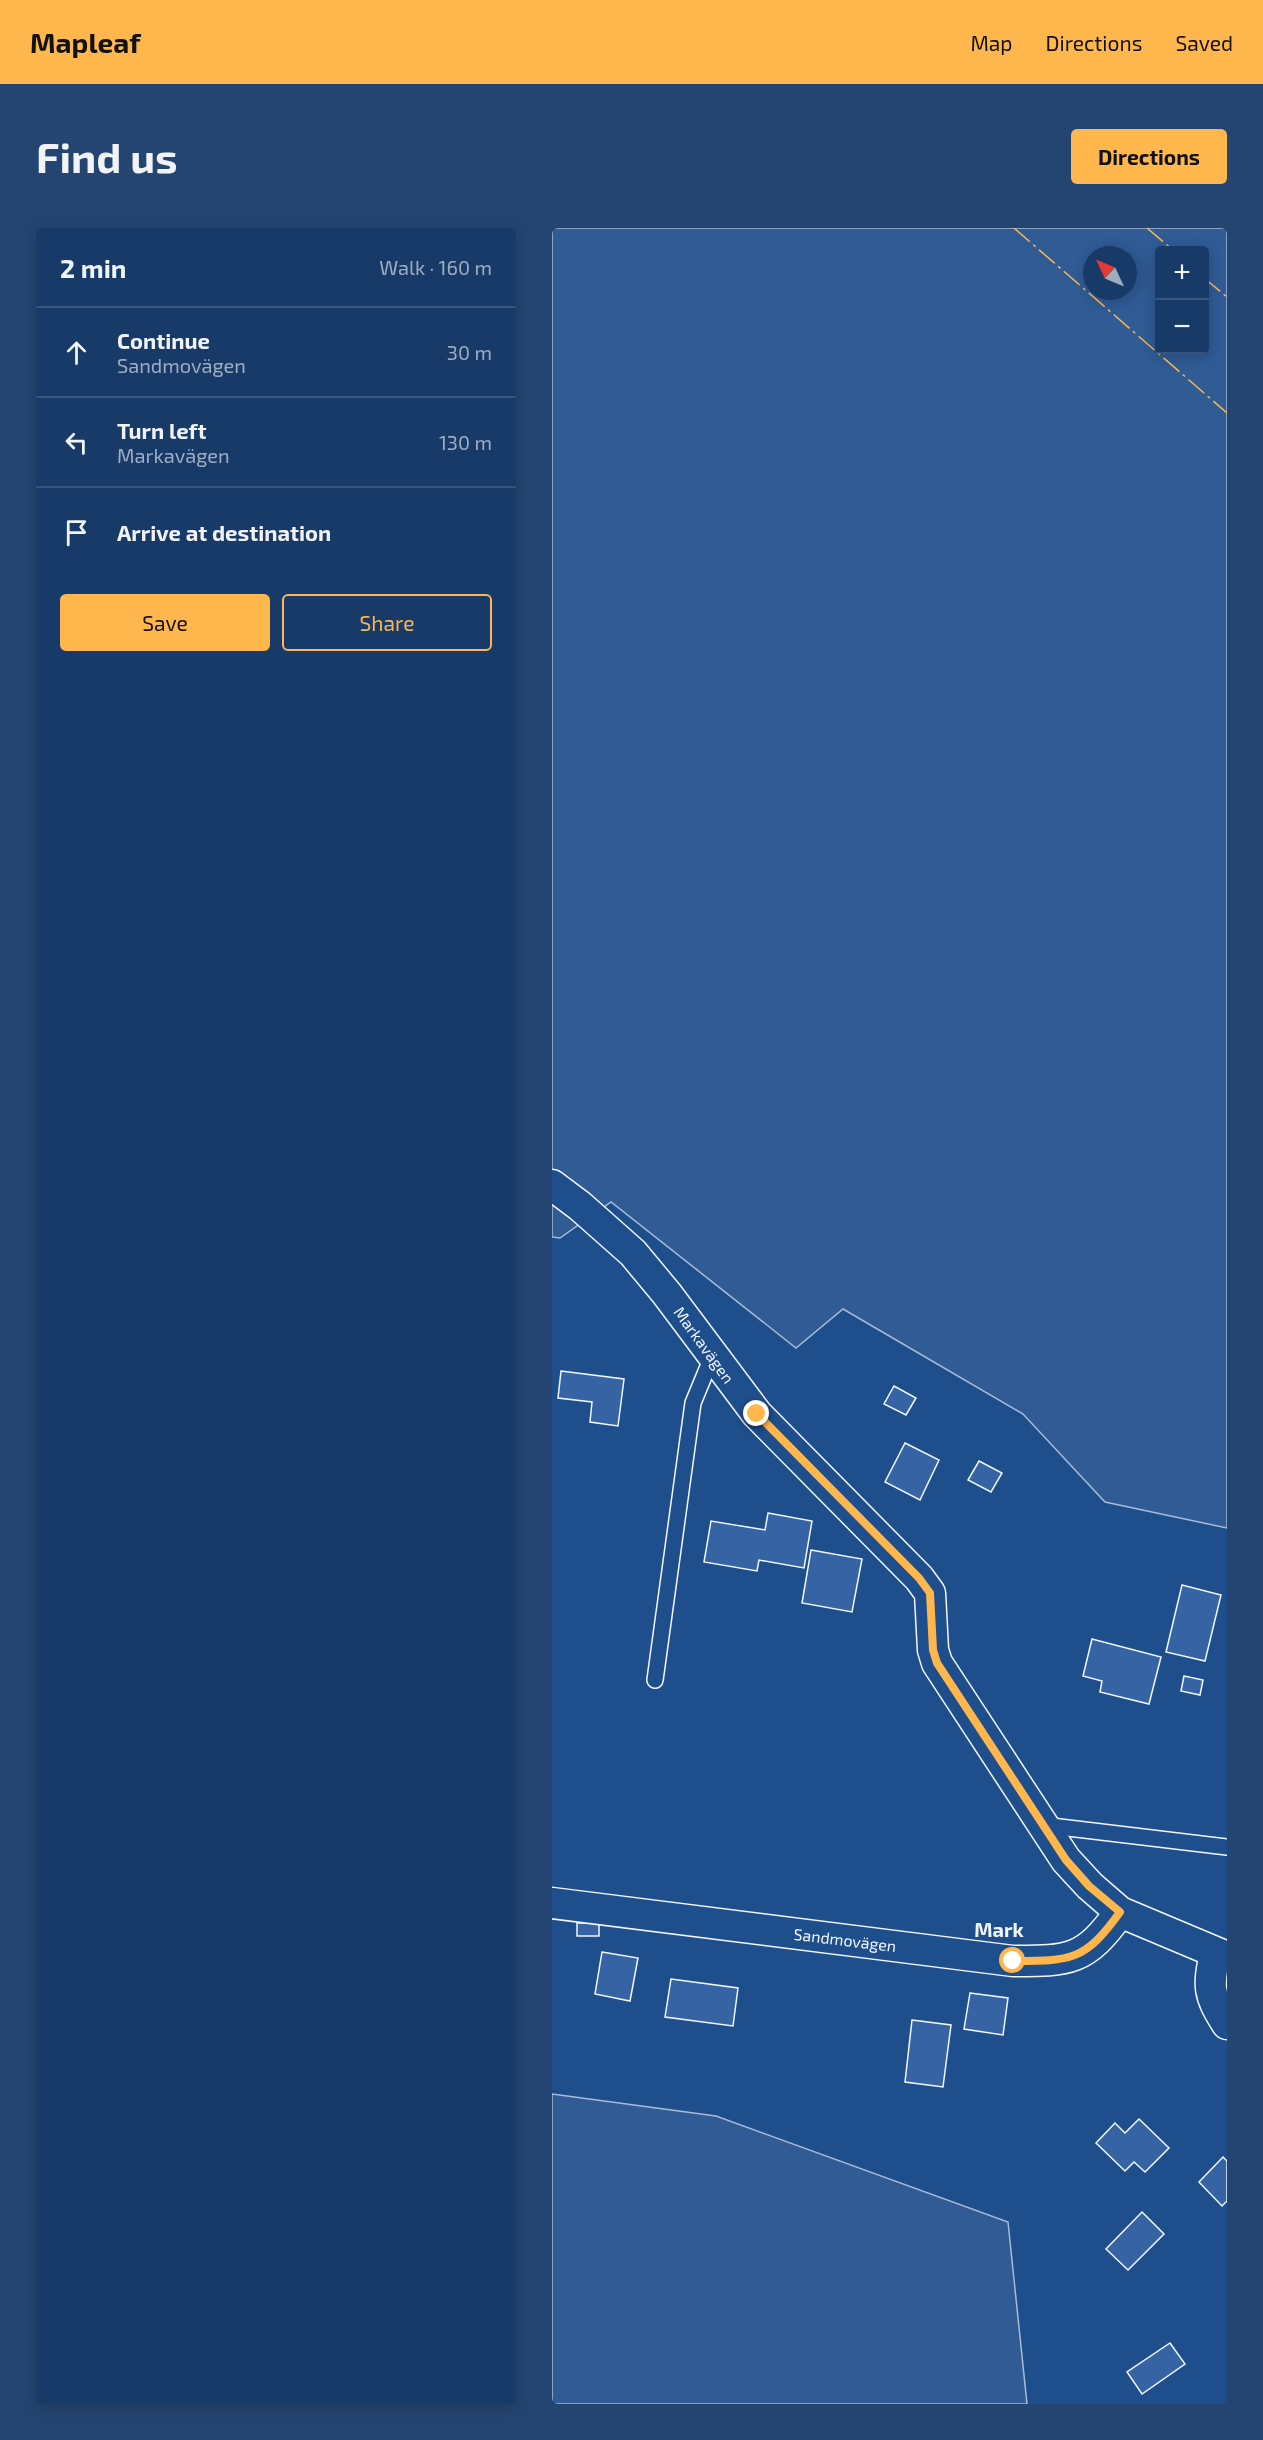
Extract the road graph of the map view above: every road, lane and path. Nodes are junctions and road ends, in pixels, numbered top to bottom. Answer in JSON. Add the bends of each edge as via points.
{"nodes":[{"id":1,"x":552,"y":1185,"type":"edge"},
{"id":2,"x":712,"y":1357,"type":"junction"},
{"id":3,"x":655,"y":1680,"type":"dead end"},
{"id":4,"x":1043,"y":1825,"type":"junction"},
{"id":5,"x":1227,"y":1847,"type":"edge"},
{"id":6,"x":552,"y":1903,"type":"edge"},
{"id":7,"x":1120,"y":1912,"type":"junction"},
{"id":8,"x":1221,"y":1955,"type":"edge"},
{"id":9,"x":1227,"y":2024,"type":"edge"}],
"edges":[{"from":1,"to":2,"type":"street","name":"Markavägen","via":[[633,1253]]},
{"from":2,"to":3,"type":"lane","via":[[693,1403]]},
{"from":2,"to":4,"type":"street","name":"Markavägen","via":[[757,1414],[930,1593],[937,1663]]},
{"from":4,"to":5,"type":"lane"},
{"from":4,"to":7,"type":"street","name":"Markavägen","via":[[1089,1886]]},
{"from":6,"to":7,"type":"street","name":"Sandmovägen","via":[[1013,1961],[1063,1961],[1099,1941]]},
{"from":7,"to":8,"type":"street","name":"Markavägen"},
{"from":8,"to":9,"type":"street","via":[[1208,1984]]}]}
